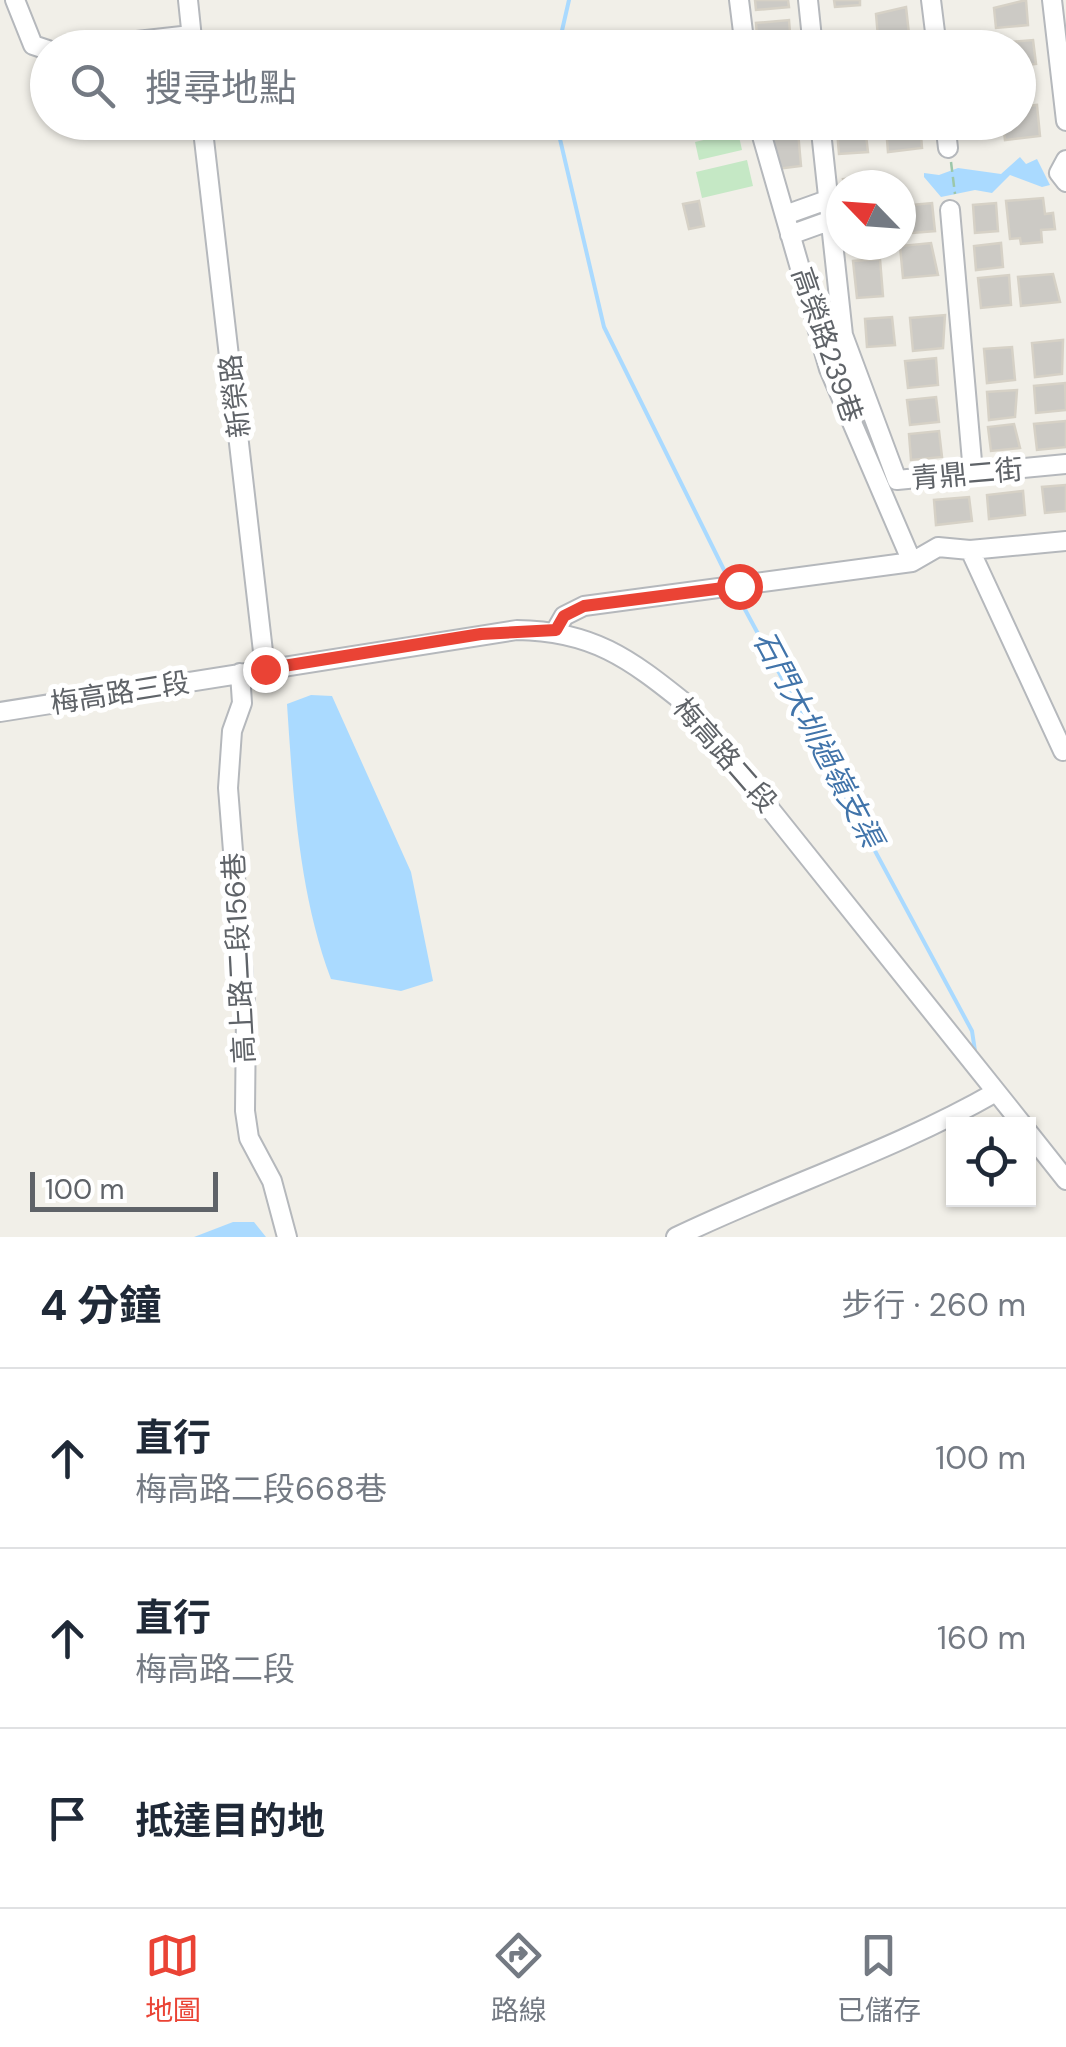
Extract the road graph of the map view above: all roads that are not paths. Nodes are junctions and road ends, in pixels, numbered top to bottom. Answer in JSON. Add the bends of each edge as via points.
{"nodes":[{"id":1,"x":16,"y":0,"type":"edge"},
{"id":2,"x":188,"y":0,"type":"edge"},
{"id":3,"x":739,"y":0,"type":"edge"},
{"id":4,"x":808,"y":0,"type":"edge"},
{"id":5,"x":931,"y":0,"type":"edge"},
{"id":6,"x":1052,"y":0,"type":"edge"},
{"id":7,"x":191,"y":30,"type":"edge"},
{"id":8,"x":743,"y":30,"type":"edge"},
{"id":9,"x":810,"y":30,"type":"edge"},
{"id":10,"x":935,"y":30,"type":"edge"},
{"id":11,"x":30,"y":37,"type":"edge"},
{"id":12,"x":1066,"y":121,"type":"edge"},
{"id":13,"x":204,"y":140,"type":"edge"},
{"id":14,"x":763,"y":140,"type":"edge"},
{"id":15,"x":822,"y":140,"type":"edge"},
{"id":16,"x":948,"y":140,"type":"edge"},
{"id":17,"x":950,"y":156,"type":"road end"},
{"id":18,"x":1066,"y":160,"type":"edge"},
{"id":19,"x":1066,"y":182,"type":"edge"},
{"id":20,"x":826,"y":189,"type":"edge"},
{"id":21,"x":826,"y":200,"type":"edge"},
{"id":22,"x":953,"y":204,"type":"road end"},
{"id":23,"x":784,"y":215,"type":"junction"},
{"id":24,"x":826,"y":222,"type":"edge"},
{"id":25,"x":790,"y":236,"type":"junction"},
{"id":26,"x":834,"y":260,"type":"edge"},
{"id":27,"x":1066,"y":464,"type":"edge"},
{"id":28,"x":973,"y":473,"type":"junction"},
{"id":29,"x":1066,"y":540,"type":"edge"},
{"id":30,"x":970,"y":550,"type":"junction"},
{"id":31,"x":912,"y":562,"type":"junction"},
{"id":32,"x":556,"y":630,"type":"junction"},
{"id":33,"x":265,"y":669,"type":"junction"},
{"id":34,"x":240,"y":673,"type":"junction"},
{"id":35,"x":0,"y":712,"type":"edge"},
{"id":36,"x":1063,"y":751,"type":"dead end"},
{"id":37,"x":991,"y":1094,"type":"junction"},
{"id":38,"x":1015,"y":1117,"type":"edge"},
{"id":39,"x":1036,"y":1142,"type":"edge"},
{"id":40,"x":1066,"y":1180,"type":"edge"},
{"id":41,"x":287,"y":1237,"type":"edge"},
{"id":42,"x":676,"y":1237,"type":"edge"}],
"edges":[{"from":1,"to":11,"type":"street"},
{"from":2,"to":7,"type":"street"},
{"from":3,"to":8,"type":"street"},
{"from":4,"to":9,"type":"street"},
{"from":5,"to":10,"type":"street"},
{"from":6,"to":12,"type":"street"},
{"from":13,"to":33,"type":"street","name":"新榮路"},
{"from":14,"to":23,"type":"street","name":"高榮路239巷"},
{"from":15,"to":20,"type":"street"},
{"from":16,"to":17,"type":"street"},
{"from":18,"to":19,"type":"street","via":[[1059,169]]},
{"from":21,"to":23,"type":"street"},
{"from":22,"to":28,"type":"street"},
{"from":23,"to":25,"type":"street","name":"高榮路239巷"},
{"from":24,"to":25,"type":"street"},
{"from":25,"to":31,"type":"street","name":"高榮路239巷","via":[[829,369]]},
{"from":26,"to":28,"type":"street","name":"青鼎二街","via":[[843,335],[897,480]]},
{"from":27,"to":28,"type":"street","name":"青鼎二街"},
{"from":29,"to":30,"type":"street"},
{"from":30,"to":31,"type":"street","via":[[938,547]]},
{"from":30,"to":36,"type":"street"},
{"from":31,"to":32,"type":"street","via":[[584,606],[564,616]]},
{"from":32,"to":33,"type":"street","name":"梅高路二段","via":[[481,634]]},
{"from":32,"to":37,"type":"street","name":"梅高路二段","via":[[625,656],[686,704],[978,1068]]},
{"from":33,"to":34,"type":"street","name":"梅高路二段"},
{"from":34,"to":35,"type":"street","name":"梅高路三段"},
{"from":34,"to":41,"type":"street","name":"高上路二段156巷","via":[[242,703],[232,731],[228,788],[246,1014],[245,1111]]},
{"from":37,"to":38,"type":"street","name":"梅高路二段"},
{"from":37,"to":42,"type":"street","via":[[923,1132],[770,1191]]},
{"from":39,"to":40,"type":"street"}]}
